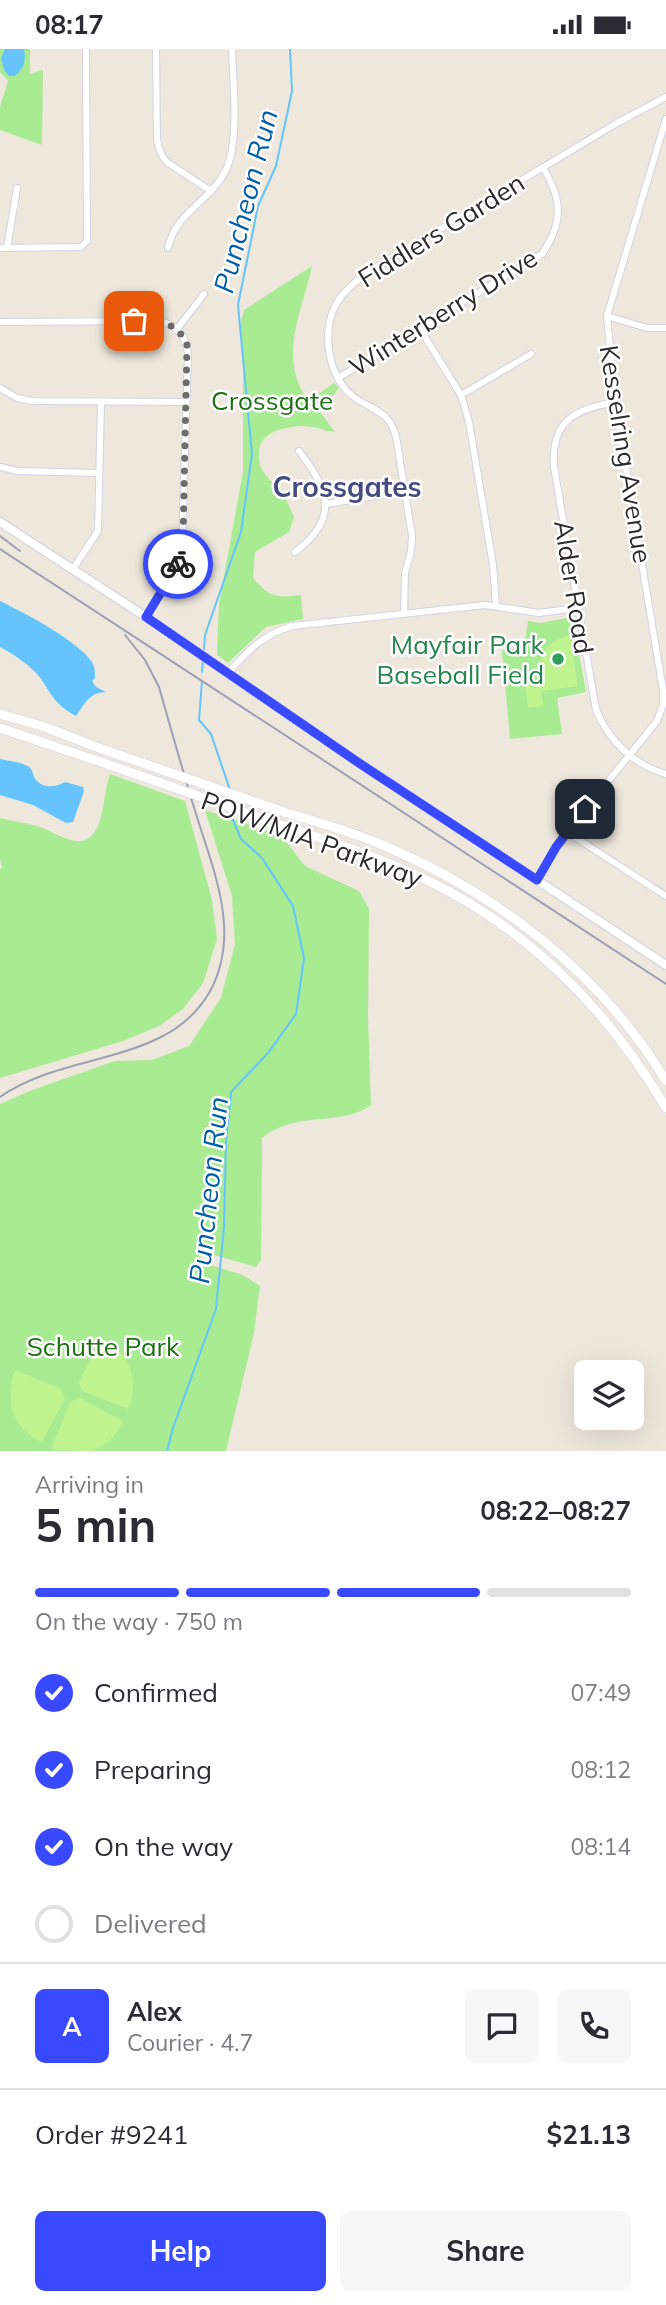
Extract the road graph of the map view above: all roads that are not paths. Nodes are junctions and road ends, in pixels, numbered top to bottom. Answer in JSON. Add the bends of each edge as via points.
{"nodes":[{"id":1,"x":86,"y":49,"type":"edge"},
{"id":2,"x":156,"y":49,"type":"edge"},
{"id":3,"x":232,"y":49,"type":"edge"},
{"id":4,"x":666,"y":97,"type":"edge"},
{"id":5,"x":666,"y":119,"type":"edge"},
{"id":6,"x":542,"y":168,"type":"junction"},
{"id":7,"x":17,"y":188,"type":"dead end"},
{"id":8,"x":211,"y":191,"type":"junction"},
{"id":9,"x":3,"y":247,"type":"edge"},
{"id":10,"x":168,"y":248,"type":"dead end"},
{"id":11,"x":204,"y":294,"type":"dead end"},
{"id":12,"x":607,"y":316,"type":"junction"},
{"id":13,"x":0,"y":321,"type":"edge"},
{"id":14,"x":666,"y":328,"type":"edge"},
{"id":15,"x":177,"y":329,"type":"junction"},
{"id":16,"x":420,"y":329,"type":"junction"},
{"id":17,"x":531,"y":353,"type":"dead end"},
{"id":18,"x":338,"y":378,"type":"junction"},
{"id":19,"x":0,"y":388,"type":"edge"},
{"id":20,"x":461,"y":395,"type":"junction"},
{"id":21,"x":102,"y":402,"type":"junction"},
{"id":22,"x":187,"y":402,"type":"junction"},
{"id":23,"x":615,"y":402,"type":"junction"},
{"id":24,"x":299,"y":451,"type":"dead end"},
{"id":25,"x":0,"y":467,"type":"edge"},
{"id":26,"x":99,"y":473,"type":"junction"},
{"id":27,"x":405,"y":491,"type":"junction"},
{"id":28,"x":326,"y":504,"type":"junction"},
{"id":29,"x":0,"y":522,"type":"edge"},
{"id":30,"x":295,"y":552,"type":"dead end"},
{"id":31,"x":73,"y":569,"type":"junction"},
{"id":32,"x":496,"y":606,"type":"junction"},
{"id":33,"x":577,"y":607,"type":"junction"},
{"id":34,"x":404,"y":614,"type":"junction"},
{"id":35,"x":146,"y":617,"type":"junction"},
{"id":36,"x":228,"y":673,"type":"junction"},
{"id":37,"x":0,"y":714,"type":"edge"},
{"id":38,"x":0,"y":728,"type":"edge"},
{"id":39,"x":629,"y":754,"type":"junction"},
{"id":40,"x":666,"y":774,"type":"edge"},
{"id":41,"x":567,"y":832,"type":"junction"},
{"id":42,"x":537,"y":880,"type":"junction"},
{"id":43,"x":666,"y":896,"type":"edge"},
{"id":44,"x":666,"y":965,"type":"edge"},
{"id":45,"x":666,"y":1081,"type":"edge"},
{"id":46,"x":666,"y":1108,"type":"edge"}],
"edges":[{"from":1,"to":9,"type":"street","via":[[87,241],[81,247]]},
{"from":2,"to":8,"type":"street","via":[[159,149],[168,163]]},
{"from":3,"to":8,"type":"street","via":[[232,153]]},
{"from":4,"to":6,"type":"street","name":"Fiddlers Garden"},
{"from":5,"to":12,"type":"street","name":"Kesselring Avenue"},
{"from":6,"to":16,"type":"street","name":"Winterberry Drive","via":[[556,193],[558,209],[556,227],[542,254]]},
{"from":6,"to":18,"type":"street","name":"Fiddlers Garden","via":[[347,289],[329,329],[329,353]]},
{"from":7,"to":9,"type":"street"},
{"from":8,"to":10,"type":"street","via":[[178,224]]},
{"from":11,"to":15,"type":"street"},
{"from":12,"to":14,"type":"street","via":[[647,328]]},
{"from":12,"to":23,"type":"street","name":"Kesselring Avenue"},
{"from":13,"to":15,"type":"street","via":[[159,321]]},
{"from":15,"to":22,"type":"street","via":[[188,353]]},
{"from":16,"to":18,"type":"street","name":"Winterberry Drive"},
{"from":16,"to":20,"type":"street"},
{"from":17,"to":20,"type":"street"},
{"from":18,"to":27,"type":"street","via":[[349,393],[390,421]]},
{"from":19,"to":21,"type":"street","via":[[32,401]]},
{"from":20,"to":32,"type":"street","via":[[481,485]]},
{"from":21,"to":22,"type":"street"},
{"from":21,"to":26,"type":"street"},
{"from":22,"to":35,"type":"street","via":[[182,553]]},
{"from":23,"to":33,"type":"street","name":"Alder Road","via":[[573,416],[554,448]]},
{"from":23,"to":39,"type":"street","name":"Kesselring Avenue","via":[[664,699],[660,717]]},
{"from":24,"to":28,"type":"street","via":[[317,477]]},
{"from":25,"to":26,"type":"street"},
{"from":26,"to":31,"type":"street","via":[[98,530]]},
{"from":27,"to":28,"type":"street"},
{"from":27,"to":34,"type":"street","via":[[412,536]]},
{"from":28,"to":30,"type":"street","via":[[321,526]]},
{"from":29,"to":31,"type":"street"},
{"from":31,"to":35,"type":"street"},
{"from":32,"to":33,"type":"street","via":[[539,613]]},
{"from":32,"to":34,"type":"street"},
{"from":33,"to":39,"type":"street","name":"Alder Road","via":[[596,710],[613,741]]},
{"from":34,"to":36,"type":"street","via":[[283,629],[250,648]]},
{"from":35,"to":36,"type":"street"},
{"from":36,"to":42,"type":"street"},
{"from":37,"to":45,"type":"main road","name":"POW/MIA Parkway","bridge":true,"via":[[372,841],[470,888],[547,942],[594,987]]},
{"from":38,"to":46,"type":"main road","name":"POW/MIA Parkway","bridge":true,"via":[[358,851],[424,879],[481,911],[558,971],[601,1014]]},
{"from":39,"to":40,"type":"street","name":"Alder Road"},
{"from":39,"to":41,"type":"street","name":"Kesselring Avenue"},
{"from":41,"to":42,"type":"street","name":"Kesselring Avenue"},
{"from":41,"to":43,"type":"street"},
{"from":42,"to":44,"type":"street"}]}
